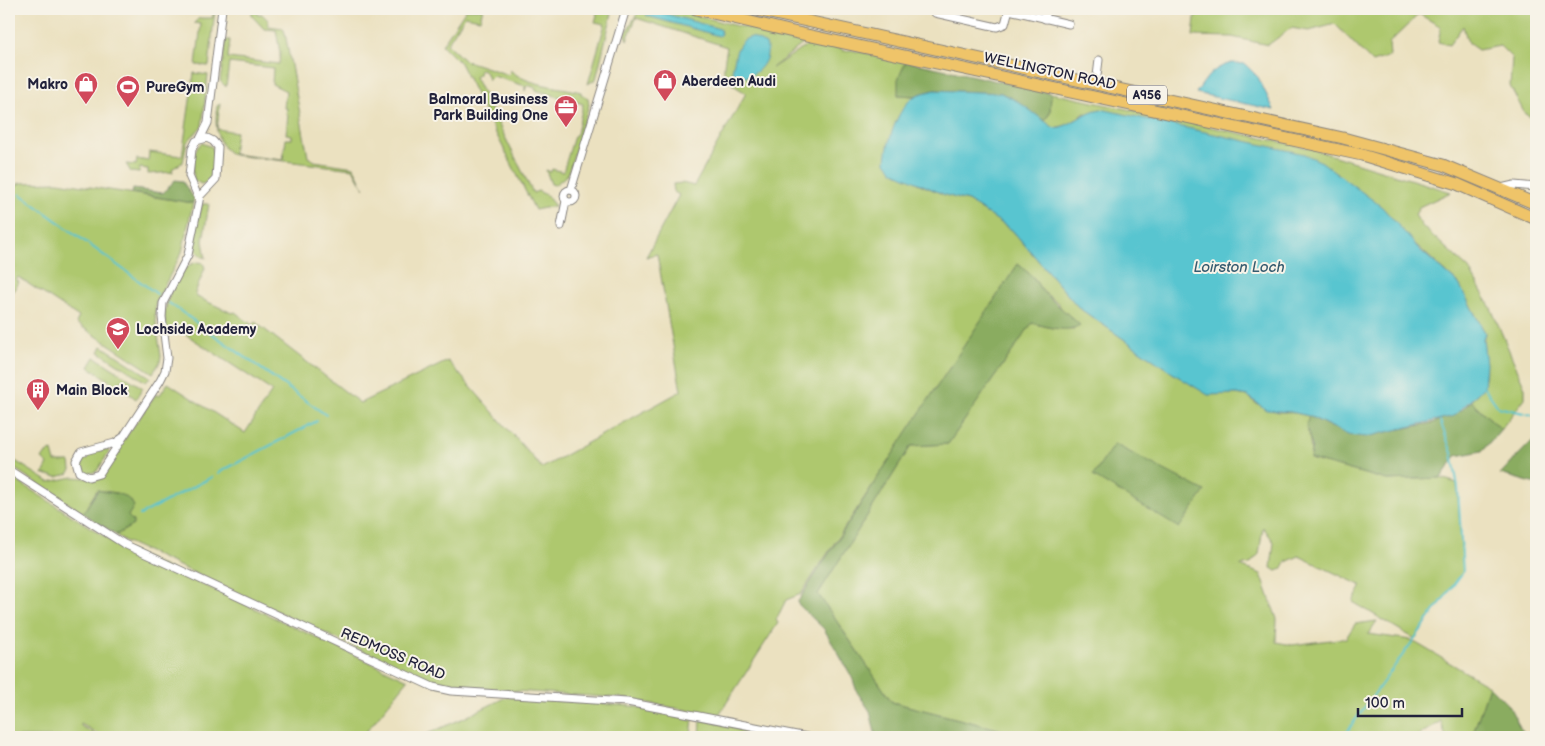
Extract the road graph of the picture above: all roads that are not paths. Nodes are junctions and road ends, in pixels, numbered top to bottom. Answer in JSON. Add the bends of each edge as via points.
{"nodes":[{"id":1,"x":222,"y":9,"type":"edge"},
{"id":2,"x":620,"y":9,"type":"edge"},
{"id":3,"x":626,"y":9,"type":"edge"},
{"id":4,"x":696,"y":9,"type":"edge"},
{"id":5,"x":752,"y":9,"type":"edge"},
{"id":6,"x":934,"y":9,"type":"edge"},
{"id":7,"x":1047,"y":9,"type":"edge"},
{"id":8,"x":1009,"y":10,"type":"edge"},
{"id":9,"x":622,"y":19,"type":"junction"},
{"id":10,"x":1045,"y":19,"type":"junction"},
{"id":11,"x":1069,"y":24,"type":"dead end"},
{"id":12,"x":1098,"y":60,"type":"dead end"},
{"id":13,"x":1096,"y":84,"type":"junction"},
{"id":14,"x":208,"y":124,"type":"junction"},
{"id":15,"x":200,"y":139,"type":"junction"},
{"id":16,"x":213,"y":141,"type":"junction"},
{"id":17,"x":194,"y":186,"type":"junction"},
{"id":18,"x":1536,"y":187,"type":"edge"},
{"id":19,"x":207,"y":188,"type":"junction"},
{"id":20,"x":1501,"y":188,"type":"junction"},
{"id":21,"x":200,"y":199,"type":"junction"},
{"id":22,"x":1536,"y":204,"type":"edge"},
{"id":23,"x":1536,"y":219,"type":"edge"},
{"id":24,"x":562,"y":226,"type":"dead end"},
{"id":25,"x":122,"y":438,"type":"junction"},
{"id":26,"x":9,"y":470,"type":"edge"},
{"id":27,"x":807,"y":737,"type":"edge"}],
"edges":[{"from":1,"to":14,"type":"street"},
{"from":2,"to":9,"type":"street"},
{"from":3,"to":9,"type":"street"},
{"from":4,"to":23,"type":"main road","name":"WELLINGTON ROAD","number":"A956","via":[[1362,155],[1457,184]]},
{"from":5,"to":13,"type":"main road","name":"WELLINGTON ROAD","number":"A956"},
{"from":6,"to":8,"type":"street","via":[[935,13],[997,27],[1005,24]]},
{"from":7,"to":10,"type":"street"},
{"from":8,"to":10,"type":"street"},
{"from":9,"to":24,"type":"street","via":[[571,190],[576,198],[572,202],[566,201]]},
{"from":10,"to":11,"type":"street"},
{"from":12,"to":13,"type":"street"},
{"from":13,"to":20,"type":"main road","name":"WELLINGTON ROAD","number":"A956","via":[[1362,142],[1443,165]]},
{"from":14,"to":15,"type":"street"},
{"from":14,"to":16,"type":"street"},
{"from":15,"to":16,"type":"street"},
{"from":15,"to":17,"type":"street","via":[[193,144],[192,150],[189,176]]},
{"from":16,"to":19,"type":"street","via":[[219,149],[218,170],[214,183]]},
{"from":17,"to":19,"type":"street"},
{"from":17,"to":21,"type":"street"},
{"from":18,"to":20,"type":"street","name":"WELLINGTON ROAD","via":[[1508,185]]},
{"from":19,"to":21,"type":"street"},
{"from":20,"to":22,"type":"main road","name":"WELLINGTON ROAD","number":"A956"},
{"from":21,"to":25,"type":"street","via":[[188,256],[162,306],[167,354],[165,371]]},
{"from":25,"to":25,"type":"street","via":[[98,475],[89,477],[79,472],[76,460],[82,452],[116,443]]},
{"from":26,"to":27,"type":"street","name":"REDMOSS ROAD","via":[[129,547],[433,687],[623,701]]}]}
